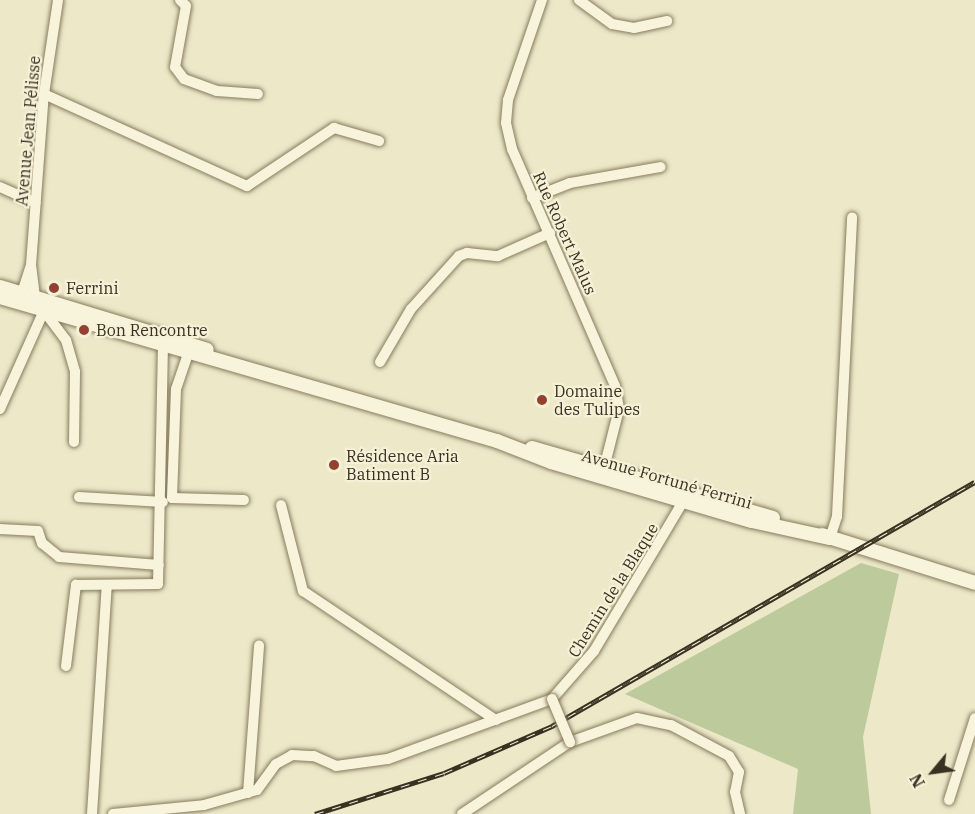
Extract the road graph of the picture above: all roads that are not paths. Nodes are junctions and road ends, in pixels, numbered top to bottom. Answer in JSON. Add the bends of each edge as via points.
{"nodes":[{"id":1,"x":58,"y":0,"type":"edge"},
{"id":2,"x":180,"y":0,"type":"edge"},
{"id":3,"x":542,"y":0,"type":"edge"},
{"id":4,"x":579,"y":0,"type":"edge"},
{"id":5,"x":667,"y":21,"type":"dead end"},
{"id":6,"x":44,"y":94,"type":"junction"},
{"id":7,"x":258,"y":94,"type":"dead end"},
{"id":8,"x":379,"y":141,"type":"dead end"},
{"id":9,"x":661,"y":167,"type":"dead end"},
{"id":10,"x":0,"y":187,"type":"edge"},
{"id":11,"x":532,"y":198,"type":"junction"},
{"id":12,"x":36,"y":203,"type":"junction"},
{"id":13,"x":852,"y":217,"type":"dead end"},
{"id":14,"x":550,"y":233,"type":"junction"},
{"id":15,"x":0,"y":287,"type":"edge"},
{"id":16,"x":0,"y":297,"type":"edge"},
{"id":17,"x":35,"y":301,"type":"junction"},
{"id":18,"x":163,"y":341,"type":"junction"},
{"id":19,"x":189,"y":349,"type":"junction"},
{"id":20,"x":380,"y":362,"type":"dead end"},
{"id":21,"x":0,"y":409,"type":"edge"},
{"id":22,"x":74,"y":442,"type":"dead end"},
{"id":23,"x":603,"y":472,"type":"junction"},
{"id":24,"x":79,"y":497,"type":"dead end"},
{"id":25,"x":687,"y":497,"type":"junction"},
{"id":26,"x":244,"y":500,"type":"dead end"},
{"id":27,"x":163,"y":502,"type":"junction"},
{"id":28,"x":281,"y":505,"type":"dead end"},
{"id":29,"x":0,"y":529,"type":"edge"},
{"id":30,"x":830,"y":538,"type":"junction"},
{"id":31,"x":159,"y":565,"type":"junction"},
{"id":32,"x":975,"y":581,"type":"edge"},
{"id":33,"x":107,"y":585,"type":"junction"},
{"id":34,"x":259,"y":645,"type":"dead end"},
{"id":35,"x":66,"y":666,"type":"dead end"},
{"id":36,"x":552,"y":699,"type":"junction"},
{"id":37,"x":975,"y":718,"type":"edge"},
{"id":38,"x":496,"y":720,"type":"junction"},
{"id":39,"x":570,"y":742,"type":"junction"},
{"id":40,"x":248,"y":793,"type":"junction"},
{"id":41,"x":949,"y":800,"type":"dead end"},
{"id":42,"x":92,"y":814,"type":"edge"},
{"id":43,"x":114,"y":814,"type":"edge"},
{"id":44,"x":462,"y":814,"type":"edge"},
{"id":45,"x":740,"y":814,"type":"edge"}],
"edges":[{"from":1,"to":6,"type":"street","name":"Avenue Jean Pélisse"},
{"from":2,"to":7,"type":"street","via":[[186,6],[175,67],[184,79],[217,91]]},
{"from":3,"to":11,"type":"street","name":"Rue Robert Malus","via":[[508,100],[506,123]]},
{"from":4,"to":5,"type":"street","via":[[612,24],[634,28]]},
{"from":6,"to":8,"type":"street","via":[[247,186],[334,128]]},
{"from":6,"to":12,"type":"street","name":"Avenue Jean Pélisse"},
{"from":9,"to":11,"type":"street","via":[[570,183]]},
{"from":10,"to":12,"type":"street"},
{"from":11,"to":14,"type":"street","name":"Rue Robert Malus"},
{"from":12,"to":17,"type":"street","name":"Avenue Jean Pélisse","via":[[31,266]]},
{"from":13,"to":30,"type":"street","via":[[837,516]]},
{"from":14,"to":20,"type":"street","via":[[498,256],[459,256],[433,290],[411,309]]},
{"from":14,"to":23,"type":"street","name":"Rue Robert Malus","via":[[615,386],[620,409]]},
{"from":15,"to":17,"type":"main road","name":"Avenue Fortuné Ferrini"},
{"from":16,"to":17,"type":"main road","name":"Avenue Fortuné Ferrini"},
{"from":17,"to":18,"type":"main road","name":"Avenue Fortuné Ferrini"},
{"from":17,"to":21,"type":"street"},
{"from":17,"to":22,"type":"street","via":[[66,340],[75,372]]},
{"from":18,"to":19,"type":"main road","name":"Avenue Fortuné Ferrini"},
{"from":18,"to":27,"type":"street"},
{"from":19,"to":23,"type":"main road","name":"Avenue Fortuné Ferrini"},
{"from":19,"to":26,"type":"street","via":[[176,389],[172,498]]},
{"from":23,"to":25,"type":"main road","name":"Avenue Fortuné Ferrini"},
{"from":24,"to":27,"type":"street"},
{"from":25,"to":30,"type":"main road","name":"Avenue Fortuné Ferrini"},
{"from":25,"to":36,"type":"street","name":"Chemin de la Blaque","via":[[594,651]]},
{"from":27,"to":31,"type":"street"},
{"from":28,"to":38,"type":"street","via":[[303,591]]},
{"from":29,"to":31,"type":"street","via":[[38,531],[42,543],[59,557]]},
{"from":30,"to":32,"type":"main road","name":"Avenue Fortuné Ferrini"},
{"from":31,"to":33,"type":"street","via":[[158,584]]},
{"from":33,"to":35,"type":"street","via":[[76,585]]},
{"from":33,"to":42,"type":"street"},
{"from":34,"to":40,"type":"street"},
{"from":36,"to":38,"type":"street"},
{"from":36,"to":39,"type":"street","bridge":true},
{"from":37,"to":41,"type":"street"},
{"from":38,"to":40,"type":"street","via":[[388,759],[336,766],[314,756],[292,755],[276,764],[257,790]]},
{"from":39,"to":44,"type":"street"},
{"from":39,"to":45,"type":"street","via":[[636,718],[671,725],[729,756],[739,772],[735,792]]},
{"from":40,"to":43,"type":"street","via":[[204,805]]}]}
